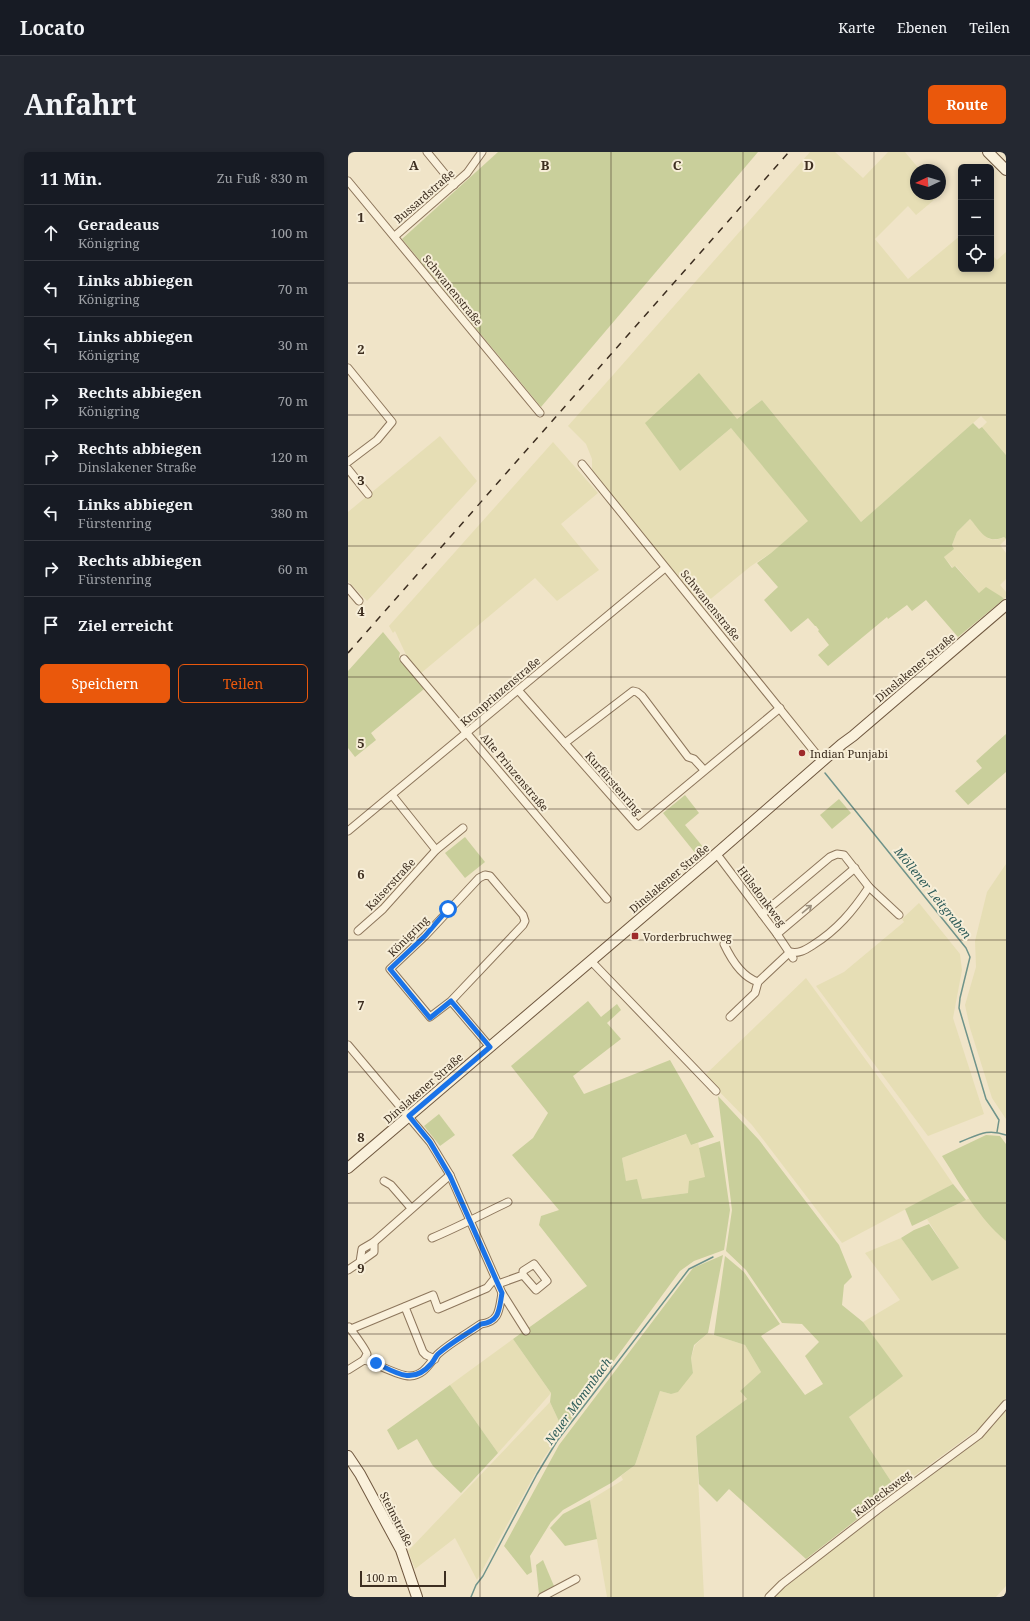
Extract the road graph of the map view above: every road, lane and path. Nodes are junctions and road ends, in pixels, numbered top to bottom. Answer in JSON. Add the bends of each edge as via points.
{"nodes":[{"id":1,"x":427,"y":152,"type":"edge"},
{"id":2,"x":482,"y":152,"type":"edge"},
{"id":3,"x":988,"y":152,"type":"edge"},
{"id":4,"x":1006,"y":170,"type":"edge"},
{"id":5,"x":348,"y":181,"type":"edge"},
{"id":6,"x":454,"y":185,"type":"junction"},
{"id":7,"x":394,"y":236,"type":"junction"},
{"id":8,"x":348,"y":368,"type":"edge"},
{"id":9,"x":540,"y":413,"type":"dead end"},
{"id":10,"x":348,"y":462,"type":"edge"},
{"id":11,"x":582,"y":464,"type":"dead end"},
{"id":12,"x":348,"y":469,"type":"edge"},
{"id":13,"x":368,"y":494,"type":"dead end"},
{"id":14,"x":665,"y":568,"type":"junction"},
{"id":15,"x":348,"y":588,"type":"edge"},
{"id":16,"x":359,"y":601,"type":"dead end"},
{"id":17,"x":1006,"y":605,"type":"edge"},
{"id":18,"x":404,"y":660,"type":"dead end"},
{"id":19,"x":518,"y":690,"type":"junction"},
{"id":20,"x":780,"y":708,"type":"junction"},
{"id":21,"x":467,"y":733,"type":"junction"},
{"id":22,"x":565,"y":743,"type":"junction"},
{"id":23,"x":822,"y":760,"type":"junction"},
{"id":24,"x":704,"y":770,"type":"junction"},
{"id":25,"x":392,"y":795,"type":"junction"},
{"id":26,"x":463,"y":828,"type":"dead end"},
{"id":27,"x":348,"y":831,"type":"edge"},
{"id":28,"x":436,"y":850,"type":"junction"},
{"id":29,"x":716,"y":854,"type":"junction"},
{"id":30,"x":855,"y":868,"type":"junction"},
{"id":31,"x":868,"y":886,"type":"junction"},
{"id":32,"x":607,"y":899,"type":"dead end"},
{"id":33,"x":762,"y":914,"type":"junction"},
{"id":34,"x":899,"y":915,"type":"dead end"},
{"id":35,"x":358,"y":930,"type":"dead end"},
{"id":36,"x":777,"y":934,"type":"junction"},
{"id":37,"x":724,"y":944,"type":"dead end"},
{"id":38,"x":791,"y":955,"type":"junction"},
{"id":39,"x":591,"y":961,"type":"junction"},
{"id":40,"x":758,"y":982,"type":"junction"},
{"id":41,"x":451,"y":1001,"type":"junction"},
{"id":42,"x":730,"y":1017,"type":"dead end"},
{"id":43,"x":348,"y":1045,"type":"edge"},
{"id":44,"x":490,"y":1047,"type":"junction"},
{"id":45,"x":716,"y":1091,"type":"dead end"},
{"id":46,"x":409,"y":1116,"type":"junction"},
{"id":47,"x":348,"y":1168,"type":"edge"},
{"id":48,"x":450,"y":1176,"type":"junction"},
{"id":49,"x":384,"y":1181,"type":"dead end"},
{"id":50,"x":508,"y":1202,"type":"dead end"},
{"id":51,"x":411,"y":1208,"type":"junction"},
{"id":52,"x":470,"y":1220,"type":"junction"},
{"id":53,"x":432,"y":1238,"type":"dead end"},
{"id":54,"x":348,"y":1270,"type":"edge"},
{"id":55,"x":523,"y":1275,"type":"dead end"},
{"id":56,"x":497,"y":1281,"type":"junction"},
{"id":57,"x":502,"y":1293,"type":"junction"},
{"id":58,"x":405,"y":1307,"type":"junction"},
{"id":59,"x":349,"y":1328,"type":"edge"},
{"id":60,"x":526,"y":1331,"type":"dead end"},
{"id":61,"x":435,"y":1359,"type":"junction"},
{"id":62,"x":364,"y":1360,"type":"junction"},
{"id":63,"x":348,"y":1370,"type":"edge"},
{"id":64,"x":1006,"y":1404,"type":"edge"},
{"id":65,"x":348,"y":1456,"type":"edge"},
{"id":66,"x":576,"y":1579,"type":"dead end"},
{"id":67,"x":416,"y":1597,"type":"edge"},
{"id":68,"x":542,"y":1597,"type":"edge"},
{"id":69,"x":769,"y":1597,"type":"edge"}],
"edges":[{"from":1,"to":6,"type":"street"},
{"from":2,"to":6,"type":"street","name":"Bussardstraße","via":[[467,173]]},
{"from":3,"to":4,"type":"main road"},
{"from":5,"to":7,"type":"street","name":"Schwanenstraße"},
{"from":6,"to":7,"type":"street","name":"Bussardstraße"},
{"from":7,"to":9,"type":"street","name":"Schwanenstraße"},
{"from":8,"to":10,"type":"street","via":[[392,422],[377,440]]},
{"from":11,"to":14,"type":"street","name":"Schwanenstraße"},
{"from":12,"to":13,"type":"street"},
{"from":14,"to":19,"type":"street","name":"Kronprinzenstraße"},
{"from":14,"to":20,"type":"street","name":"Schwanenstraße"},
{"from":15,"to":16,"type":"street"},
{"from":17,"to":23,"type":"main road","name":"Dinslakener Straße"},
{"from":18,"to":21,"type":"street","name":"Alte Prinzenstraße"},
{"from":19,"to":21,"type":"street","name":"Kronprinzenstraße"},
{"from":19,"to":22,"type":"street","name":"Kurfürstenring"},
{"from":20,"to":23,"type":"street","name":"Schwanenstraße"},
{"from":20,"to":24,"type":"street","name":"Kurfürstenring"},
{"from":21,"to":25,"type":"street","name":"Kronprinzenstraße"},
{"from":21,"to":32,"type":"street","name":"Alte Prinzenstraße"},
{"from":22,"to":24,"type":"street","via":[[633,691],[642,696],[688,757]]},
{"from":22,"to":24,"type":"street","name":"Kurfürstenring","via":[[638,826]]},
{"from":23,"to":29,"type":"main road","name":"Dinslakener Straße"},
{"from":25,"to":27,"type":"street","name":"Kronprinzenstraße"},
{"from":25,"to":28,"type":"street"},
{"from":26,"to":28,"type":"street","name":"Kaiserstraße"},
{"from":28,"to":35,"type":"street","name":"Kaiserstraße","via":[[383,909]]},
{"from":29,"to":33,"type":"street","name":"Hülsdonkweg"},
{"from":29,"to":39,"type":"main road","name":"Dinslakener Straße"},
{"from":30,"to":31,"type":"street"},
{"from":30,"to":33,"type":"street","via":[[844,856],[837,854],[830,857]]},
{"from":36,"to":30,"type":"street","one_way":true},
{"from":31,"to":34,"type":"street"},
{"from":31,"to":38,"type":"street","via":[[844,921],[826,937]]},
{"from":33,"to":36,"type":"street","name":"Hülsdonkweg"},
{"from":36,"to":38,"type":"street","name":"Hülsdonkweg"},
{"from":37,"to":40,"type":"street","via":[[731,958],[749,979]]},
{"from":38,"to":40,"type":"street"},
{"from":39,"to":44,"type":"main road","name":"Dinslakener Straße"},
{"from":39,"to":45,"type":"street"},
{"from":40,"to":42,"type":"street","via":[[755,993]]},
{"from":41,"to":41,"type":"street","name":"Königring","via":[[430,1018],[390,969],[479,878],[490,876],[523,915],[525,921]]},
{"from":41,"to":44,"type":"street"},
{"from":43,"to":46,"type":"street"},
{"from":44,"to":46,"type":"main road","name":"Dinslakener Straße"},
{"from":46,"to":47,"type":"main road","name":"Dinslakener Straße"},
{"from":46,"to":48,"type":"street","via":[[430,1142]]},
{"from":48,"to":51,"type":"street"},
{"from":48,"to":52,"type":"street"},
{"from":49,"to":51,"type":"street","via":[[391,1185]]},
{"from":50,"to":52,"type":"street"},
{"from":51,"to":54,"type":"street","via":[[374,1242],[362,1249],[360,1262]]},
{"from":52,"to":53,"type":"street"},
{"from":52,"to":56,"type":"street"},
{"from":55,"to":56,"type":"street"},
{"from":56,"to":57,"type":"street"},
{"from":56,"to":58,"type":"street","via":[[487,1288],[438,1309],[432,1295]]},
{"from":57,"to":60,"type":"street"},
{"from":57,"to":61,"type":"street","via":[[499,1314],[490,1323],[481,1324],[438,1354]]},
{"from":58,"to":59,"type":"street"},
{"from":58,"to":61,"type":"street","via":[[423,1352]]},
{"from":59,"to":62,"type":"street","via":[[366,1350]]},
{"from":61,"to":62,"type":"street","via":[[421,1373],[410,1376]]},
{"from":62,"to":63,"type":"street"},
{"from":64,"to":69,"type":"street","name":"Kalbecksweg","via":[[979,1435],[806,1565]]},
{"from":65,"to":67,"type":"main road","name":"Steinstraße","via":[[401,1550]]},
{"from":66,"to":68,"type":"street"}]}
